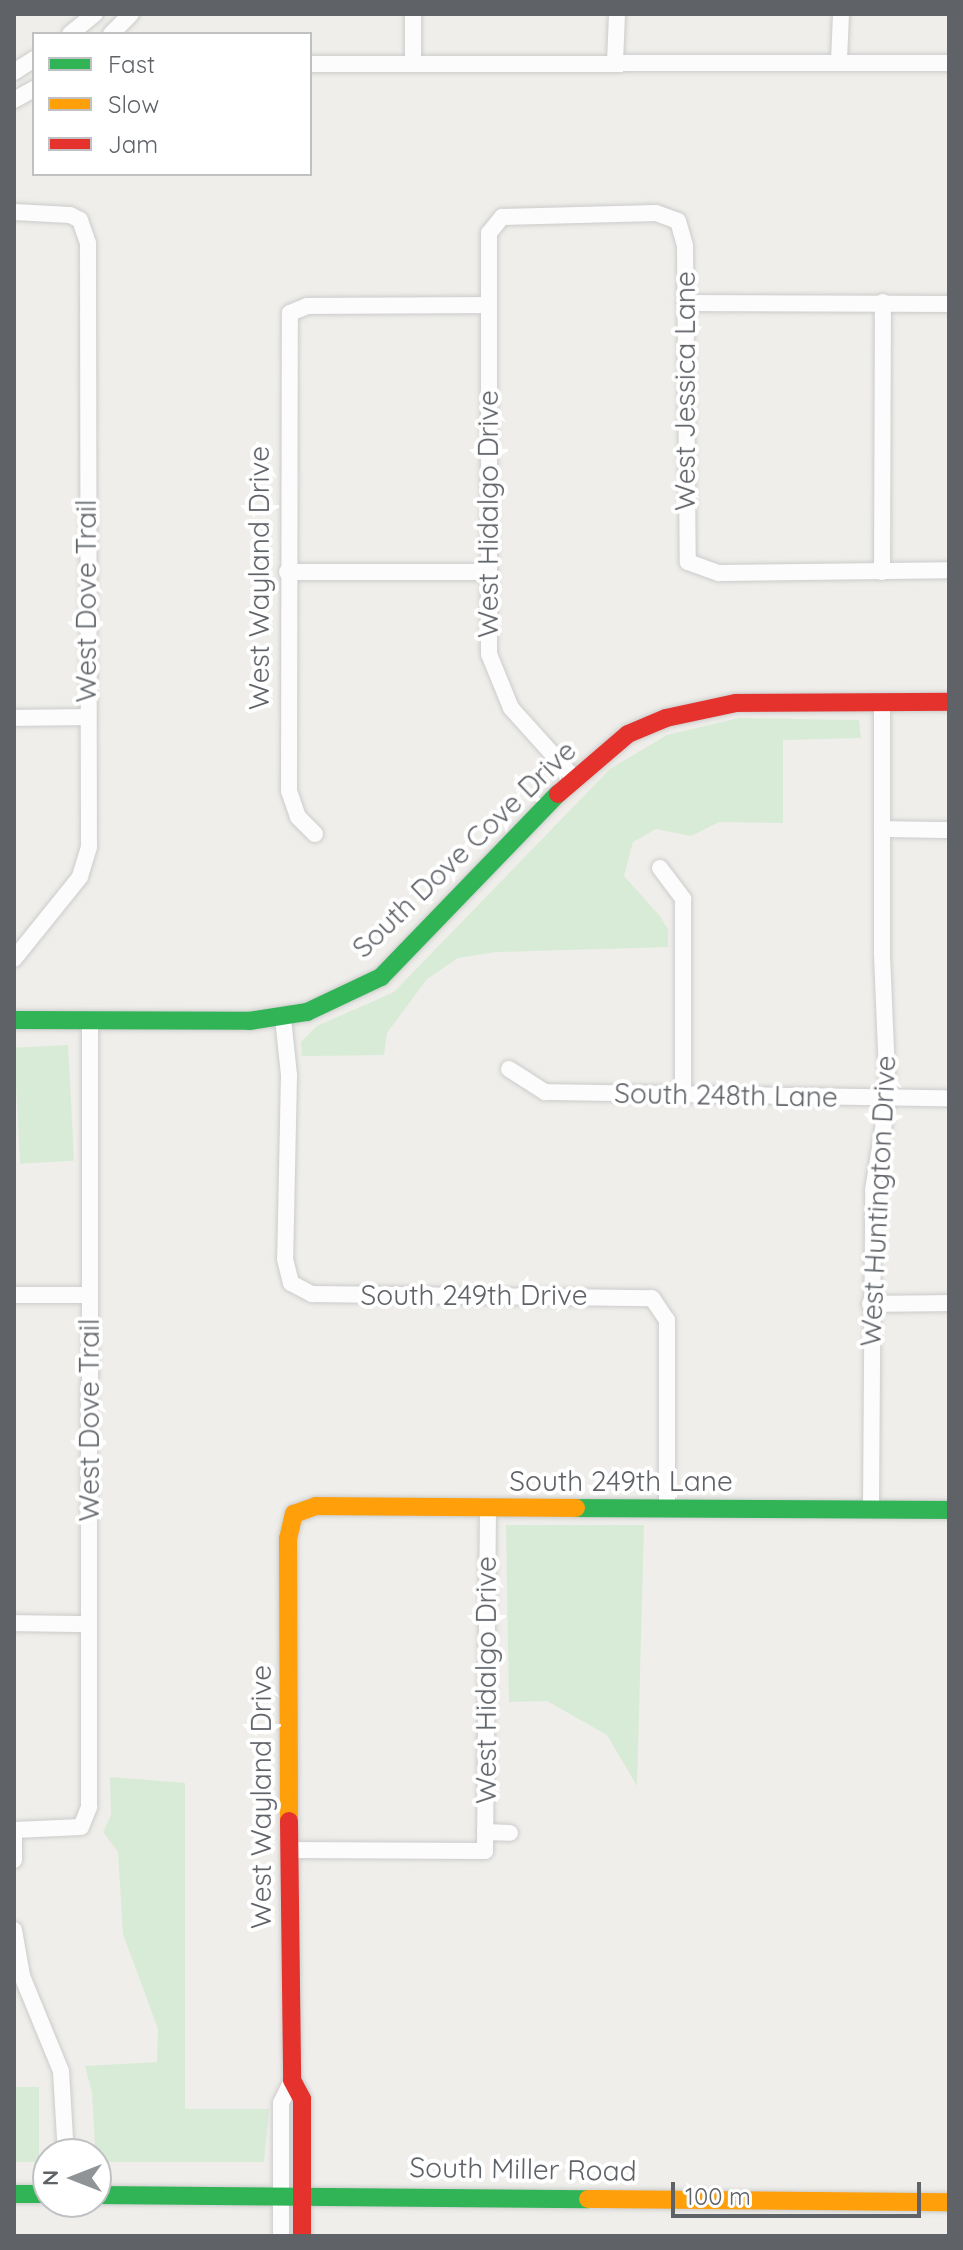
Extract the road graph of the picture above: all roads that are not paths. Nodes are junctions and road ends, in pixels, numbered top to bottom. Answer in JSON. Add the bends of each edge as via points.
{"nodes":[{"id":1,"x":95,"y":14,"type":"edge"},
{"id":2,"x":131,"y":14,"type":"edge"},
{"id":3,"x":413,"y":14,"type":"edge"},
{"id":4,"x":617,"y":14,"type":"edge"},
{"id":5,"x":841,"y":14,"type":"edge"},
{"id":6,"x":72,"y":32,"type":"edge"},
{"id":7,"x":113,"y":32,"type":"edge"},
{"id":8,"x":32,"y":60,"type":"edge"},
{"id":9,"x":839,"y":60,"type":"junction"},
{"id":10,"x":615,"y":62,"type":"junction"},
{"id":11,"x":949,"y":63,"type":"edge"},
{"id":12,"x":312,"y":64,"type":"edge"},
{"id":13,"x":413,"y":64,"type":"junction"},
{"id":14,"x":14,"y":72,"type":"edge"},
{"id":15,"x":32,"y":90,"type":"edge"},
{"id":16,"x":14,"y":100,"type":"edge"},
{"id":17,"x":14,"y":212,"type":"edge"},
{"id":18,"x":678,"y":221,"type":"joint"},
{"id":19,"x":883,"y":302,"type":"junction"},
{"id":20,"x":685,"y":303,"type":"junction"},
{"id":21,"x":949,"y":304,"type":"edge"},
{"id":22,"x":489,"y":305,"type":"junction"},
{"id":23,"x":949,"y":570,"type":"edge"},
{"id":24,"x":287,"y":572,"type":"junction"},
{"id":25,"x":486,"y":572,"type":"junction"},
{"id":26,"x":882,"y":572,"type":"junction"},
{"id":27,"x":882,"y":702,"type":"junction"},
{"id":28,"x":949,"y":702,"type":"edge"},
{"id":29,"x":86,"y":717,"type":"junction"},
{"id":30,"x":14,"y":718,"type":"edge"},
{"id":31,"x":574,"y":778,"type":"junction"},
{"id":32,"x":882,"y":829,"type":"junction"},
{"id":33,"x":949,"y":830,"type":"edge"},
{"id":34,"x":315,"y":834,"type":"dead end"},
{"id":35,"x":660,"y":868,"type":"dead end"},
{"id":36,"x":14,"y":959,"type":"edge"},
{"id":37,"x":283,"y":1018,"type":"junction"},
{"id":38,"x":14,"y":1020,"type":"edge"},
{"id":39,"x":90,"y":1020,"type":"junction"},
{"id":40,"x":509,"y":1069,"type":"dead end"},
{"id":41,"x":683,"y":1094,"type":"junction"},
{"id":42,"x":888,"y":1098,"type":"junction"},
{"id":43,"x":949,"y":1098,"type":"edge"},
{"id":44,"x":14,"y":1295,"type":"edge"},
{"id":45,"x":90,"y":1295,"type":"junction"},
{"id":46,"x":949,"y":1303,"type":"edge"},
{"id":47,"x":870,"y":1304,"type":"junction"},
{"id":48,"x":488,"y":1508,"type":"junction"},
{"id":49,"x":667,"y":1509,"type":"junction"},
{"id":50,"x":871,"y":1509,"type":"junction"},
{"id":51,"x":949,"y":1510,"type":"edge"},
{"id":52,"x":294,"y":1514,"type":"joint"},
{"id":53,"x":14,"y":1623,"type":"edge"},
{"id":54,"x":88,"y":1624,"type":"junction"},
{"id":55,"x":14,"y":1830,"type":"edge"},
{"id":56,"x":485,"y":1832,"type":"junction"},
{"id":57,"x":510,"y":1833,"type":"dead end"},
{"id":58,"x":289,"y":1850,"type":"junction"},
{"id":59,"x":14,"y":1860,"type":"edge"},
{"id":60,"x":14,"y":1930,"type":"edge"},
{"id":61,"x":292,"y":2080,"type":"junction"},
{"id":62,"x":65,"y":2138,"type":"edge"},
{"id":63,"x":280,"y":2194,"type":"junction"},
{"id":64,"x":301,"y":2194,"type":"junction"},
{"id":65,"x":112,"y":2195,"type":"edge"},
{"id":66,"x":949,"y":2202,"type":"edge"},
{"id":67,"x":281,"y":2236,"type":"edge"},
{"id":68,"x":302,"y":2236,"type":"edge"}],
"edges":[{"from":1,"to":6,"type":"street"},
{"from":2,"to":7,"type":"street"},
{"from":3,"to":13,"type":"street"},
{"from":4,"to":10,"type":"street"},
{"from":5,"to":9,"type":"street"},
{"from":8,"to":14,"type":"street"},
{"from":9,"to":10,"type":"street"},
{"from":9,"to":11,"type":"street"},
{"from":10,"to":13,"type":"street"},
{"from":12,"to":13,"type":"street"},
{"from":15,"to":16,"type":"street"},
{"from":17,"to":29,"type":"street","name":"West Dove Trail","via":[[62,213],[80,220],[88,243]]},
{"from":18,"to":20,"type":"street","name":"West Jessica Lane","via":[[685,246]]},
{"from":18,"to":22,"type":"street","name":"West Hidalgo Drive","via":[[656,213],[511,214],[494,222],[489,233]]},
{"from":19,"to":20,"type":"street"},
{"from":19,"to":21,"type":"street"},
{"from":19,"to":26,"type":"street"},
{"from":20,"to":26,"type":"street","name":"West Jessica Lane","via":[[688,562],[719,573]]},
{"from":22,"to":24,"type":"street","name":"West Wayland Drive","via":[[307,306],[290,313]]},
{"from":22,"to":25,"type":"street","name":"West Hidalgo Drive"},
{"from":23,"to":26,"type":"street"},
{"from":24,"to":25,"type":"street"},
{"from":24,"to":34,"type":"street","name":"West Wayland Drive","via":[[289,791],[298,817]]},
{"from":25,"to":31,"type":"street","name":"West Hidalgo Drive","via":[[489,654],[499,685],[511,708]]},
{"from":27,"to":28,"type":"street","name":"South Dove Cove Drive"},
{"from":27,"to":31,"type":"street","name":"South Dove Cove Drive","via":[[710,706],[628,734]]},
{"from":27,"to":32,"type":"street","name":"West Huntington Drive"},
{"from":29,"to":30,"type":"street"},
{"from":29,"to":36,"type":"street","name":"West Dove Trail","via":[[86,863]]},
{"from":31,"to":37,"type":"street","name":"South Dove Cove Drive","via":[[381,977]]},
{"from":32,"to":33,"type":"street"},
{"from":32,"to":42,"type":"street","name":"West Huntington Drive"},
{"from":35,"to":41,"type":"street","via":[[683,899]]},
{"from":37,"to":39,"type":"street","name":"South Dove Cove Drive"},
{"from":37,"to":49,"type":"street","name":"South 249th Drive","via":[[289,1075],[285,1259],[291,1283],[312,1294],[645,1295],[658,1303],[667,1320]]},
{"from":38,"to":39,"type":"street","name":"South Dove Cove Drive"},
{"from":39,"to":45,"type":"street","name":"West Dove Trail"},
{"from":40,"to":41,"type":"street","name":"South 248th Lane","via":[[545,1092]]},
{"from":41,"to":42,"type":"street","name":"South 248th Lane"},
{"from":42,"to":43,"type":"street","name":"South 248th Lane"},
{"from":42,"to":47,"type":"street","name":"West Huntington Drive","via":[[873,1190]]},
{"from":44,"to":45,"type":"street"},
{"from":45,"to":54,"type":"street","name":"West Dove Trail"},
{"from":46,"to":47,"type":"street"},
{"from":47,"to":50,"type":"street","name":"West Huntington Drive"},
{"from":48,"to":49,"type":"street","name":"South 249th Lane"},
{"from":48,"to":52,"type":"street","name":"South 249th Lane","via":[[316,1506]]},
{"from":48,"to":56,"type":"street","name":"West Hidalgo Drive"},
{"from":49,"to":50,"type":"street","name":"South 249th Lane"},
{"from":50,"to":51,"type":"street","name":"South 249th Lane"},
{"from":52,"to":58,"type":"street","name":"West Wayland Drive","via":[[288,1539]]},
{"from":53,"to":54,"type":"street"},
{"from":54,"to":55,"type":"street","name":"West Dove Trail","via":[[87,1820],[71,1830]]},
{"from":55,"to":59,"type":"street"},
{"from":56,"to":57,"type":"street"},
{"from":56,"to":58,"type":"street","name":"West Hidalgo Drive","via":[[485,1851]]},
{"from":58,"to":61,"type":"street","name":"West Wayland Drive"},
{"from":60,"to":62,"type":"street","via":[[22,1976],[61,2071]]},
{"from":61,"to":63,"type":"street","name":"West Wayland Drive","via":[[281,2103]]},
{"from":61,"to":64,"type":"street","name":"West Wayland Drive","via":[[302,2099]]},
{"from":63,"to":64,"type":"street","name":"South Miller Road"},
{"from":63,"to":65,"type":"street","name":"South Miller Road"},
{"from":63,"to":67,"type":"street","name":"West Wayland Drive"},
{"from":64,"to":66,"type":"street","name":"South Miller Road"},
{"from":64,"to":68,"type":"street","name":"West Wayland Drive"}]}
